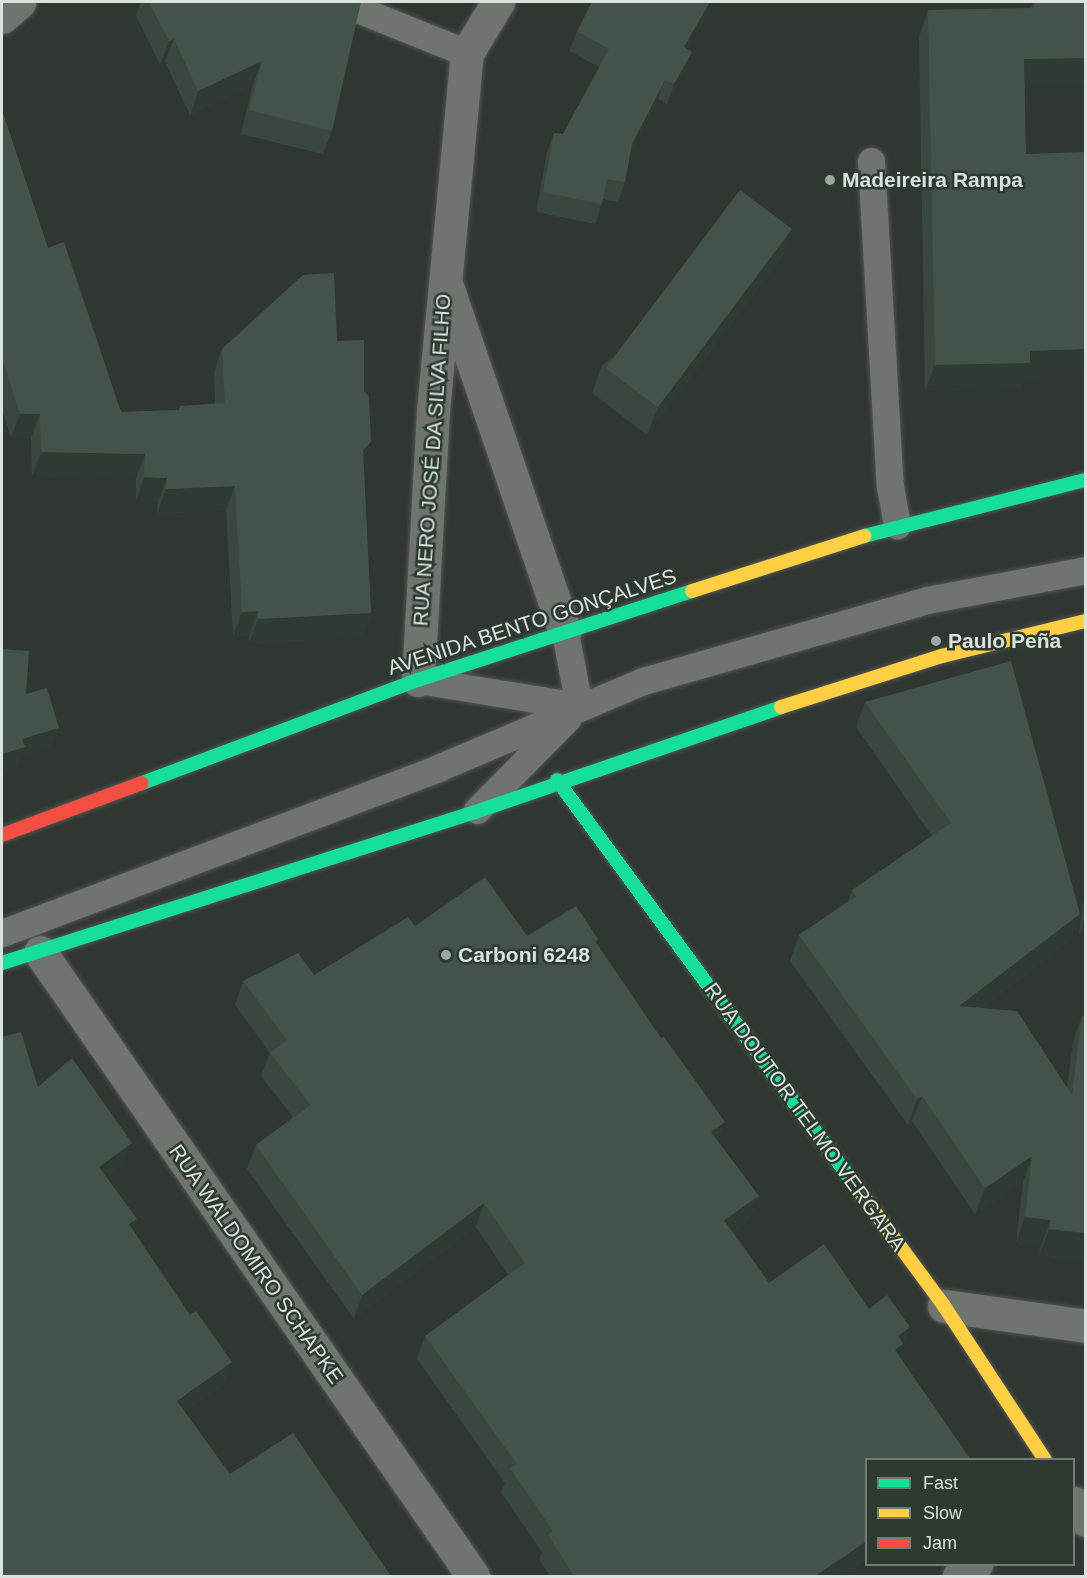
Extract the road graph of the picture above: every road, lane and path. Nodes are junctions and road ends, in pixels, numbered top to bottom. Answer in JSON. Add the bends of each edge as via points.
{"nodes":[{"id":1,"x":20,"y":2,"type":"edge"},
{"id":2,"x":340,"y":2,"type":"edge"},
{"id":3,"x":498,"y":2,"type":"edge"},
{"id":4,"x":2,"y":17,"type":"edge"},
{"id":5,"x":467,"y":53,"type":"junction"},
{"id":6,"x":871,"y":161,"type":"dead end"},
{"id":7,"x":444,"y":276,"type":"junction"},
{"id":8,"x":1086,"y":480,"type":"edge"},
{"id":9,"x":897,"y":525,"type":"junction"},
{"id":10,"x":1086,"y":570,"type":"edge"},
{"id":11,"x":1086,"y":621,"type":"edge"},
{"id":12,"x":565,"y":632,"type":"junction"},
{"id":13,"x":418,"y":680,"type":"junction"},
{"id":14,"x":579,"y":706,"type":"junction"},
{"id":15,"x":557,"y":780,"type":"junction"},
{"id":16,"x":475,"y":812,"type":"junction"},
{"id":17,"x":2,"y":835,"type":"edge"},
{"id":18,"x":2,"y":933,"type":"edge"},
{"id":19,"x":40,"y":952,"type":"junction"},
{"id":20,"x":2,"y":963,"type":"edge"},
{"id":21,"x":944,"y":1306,"type":"junction"},
{"id":22,"x":1086,"y":1326,"type":"edge"},
{"id":23,"x":1044,"y":1458,"type":"edge"},
{"id":24,"x":1075,"y":1504,"type":"edge"},
{"id":25,"x":1086,"y":1520,"type":"edge"},
{"id":26,"x":973,"y":1566,"type":"edge"},
{"id":27,"x":473,"y":1576,"type":"edge"},
{"id":28,"x":959,"y":1576,"type":"edge"}],
"edges":[{"from":1,"to":4,"type":"street"},
{"from":2,"to":5,"type":"lane"},
{"from":3,"to":5,"type":"street","name":"RUA NERO JOSÉ DA SILVA FILHO"},
{"from":5,"to":7,"type":"street","name":"RUA NERO JOSÉ DA SILVA FILHO"},
{"from":6,"to":9,"type":"lane","via":[[890,486]]},
{"from":7,"to":12,"type":"street","name":"RUA NERO JOSÉ DA SILVA FILHO"},
{"from":7,"to":13,"type":"street","name":"RUA NERO JOSÉ DA SILVA FILHO"},
{"from":8,"to":9,"type":"main road","name":"AVENIDA BENTO GONÇALVES"},
{"from":9,"to":12,"type":"main road","name":"AVENIDA BENTO GONÇALVES"},
{"from":10,"to":14,"type":"lane","via":[[927,600],[643,681]]},
{"from":11,"to":15,"type":"main road","via":[[942,656]]},
{"from":12,"to":13,"type":"main road","name":"AVENIDA BENTO GONÇALVES"},
{"from":12,"to":14,"type":"lane"},
{"from":13,"to":14,"type":"lane"},
{"from":13,"to":17,"type":"main road","name":"AVENIDA BENTO GONÇALVES"},
{"from":14,"to":16,"type":"lane"},
{"from":14,"to":18,"type":"lane","via":[[438,768]]},
{"from":15,"to":16,"type":"main road"},
{"from":15,"to":21,"type":"main road","name":"RUA DOUTOR TELMO VERGARA"},
{"from":16,"to":19,"type":"main road"},
{"from":19,"to":20,"type":"main road"},
{"from":19,"to":27,"type":"street","name":"RUA WALDOMIRO SCHAPKE"},
{"from":21,"to":22,"type":"street"},
{"from":21,"to":23,"type":"main road","name":"RUA DOUTOR TELMO VERGARA"},
{"from":24,"to":25,"type":"street"},
{"from":26,"to":28,"type":"street"}]}
